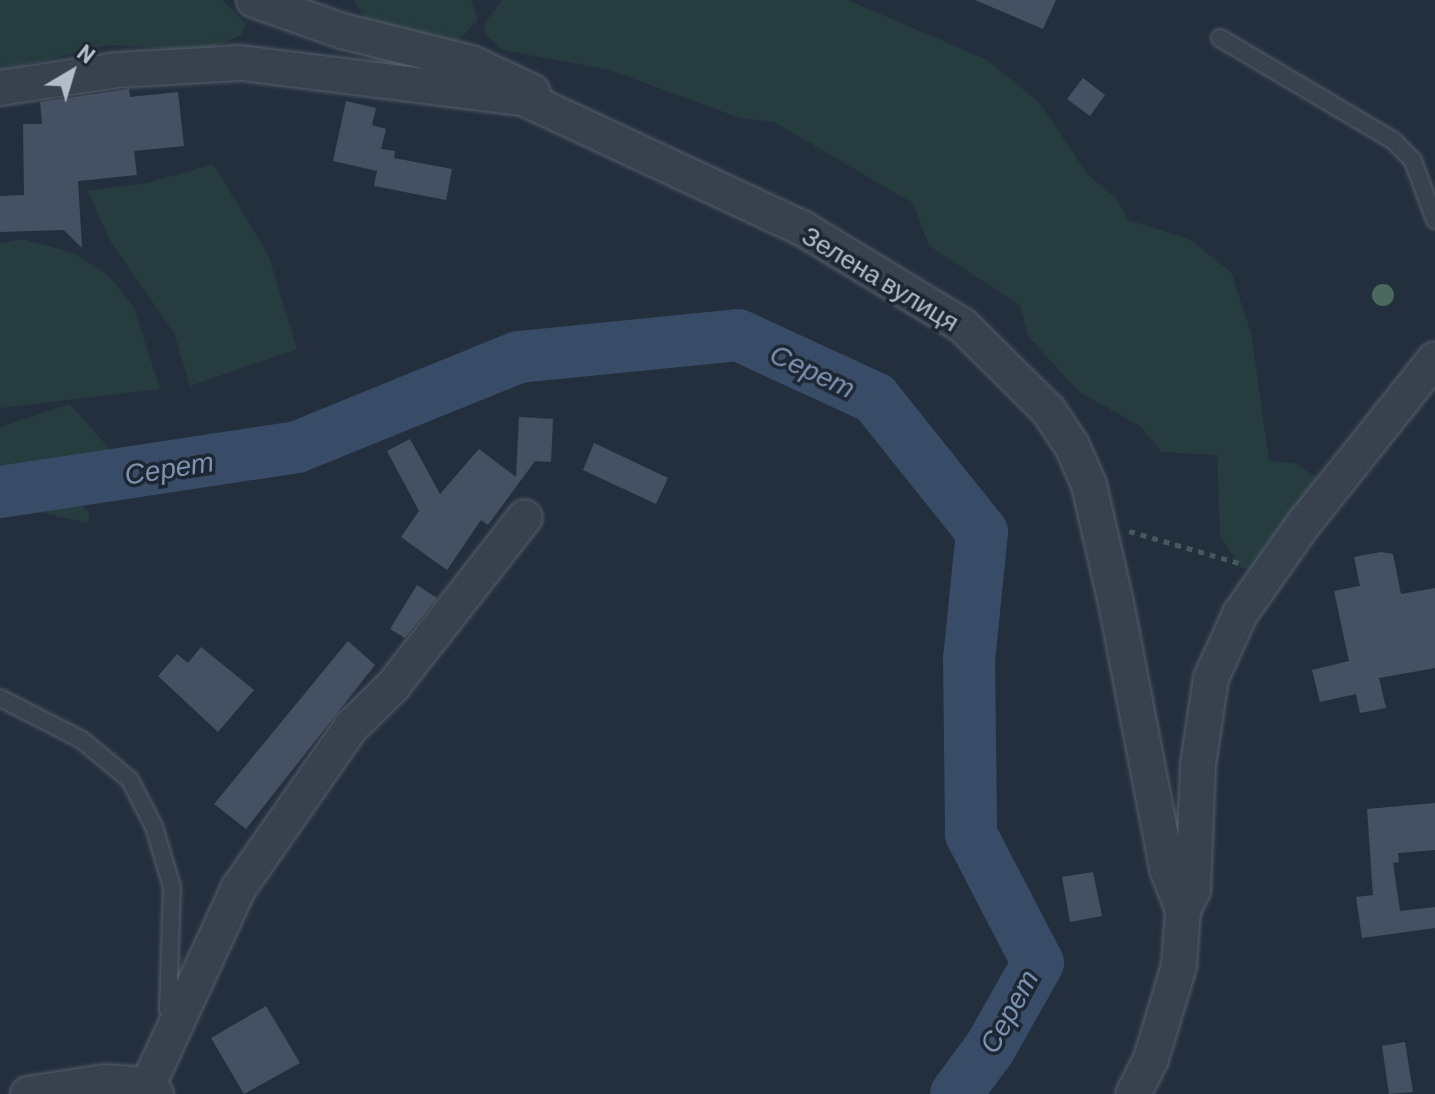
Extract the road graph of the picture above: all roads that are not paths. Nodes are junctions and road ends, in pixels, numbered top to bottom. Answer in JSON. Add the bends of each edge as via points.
{"nodes":[{"id":1,"x":254,"y":0,"type":"edge"},
{"id":2,"x":1220,"y":38,"type":"dead end"},
{"id":3,"x":0,"y":88,"type":"edge"},
{"id":4,"x":569,"y":116,"type":"junction"},
{"id":5,"x":1435,"y":220,"type":"edge"},
{"id":6,"x":1435,"y":359,"type":"edge"},
{"id":7,"x":525,"y":517,"type":"dead end"},
{"id":8,"x":0,"y":698,"type":"edge"},
{"id":9,"x":1183,"y":910,"type":"junction"},
{"id":10,"x":177,"y":1022,"type":"junction"},
{"id":11,"x":152,"y":1089,"type":"edge"},
{"id":12,"x":28,"y":1094,"type":"edge"},
{"id":13,"x":1133,"y":1094,"type":"edge"}],
"edges":[{"from":1,"to":4,"type":"street","via":[[506,75]]},
{"from":2,"to":5,"type":"lane","via":[[1394,141],[1413,161]]},
{"from":3,"to":4,"type":"street","name":"Зелена вулиця","via":[[117,70],[241,63],[523,98]]},
{"from":4,"to":9,"type":"street","name":"Зелена вулиця","via":[[802,228],[963,326],[1048,410],[1078,459],[1098,522],[1167,869]]},
{"from":6,"to":9,"type":"street","via":[[1240,614],[1211,678],[1198,765],[1193,890]]},
{"from":7,"to":10,"type":"street","via":[[393,686],[351,727],[289,812],[238,889]]},
{"from":8,"to":10,"type":"lane","via":[[82,740],[130,780],[154,827],[172,887],[168,1009]]},
{"from":9,"to":13,"type":"street","name":"Зелена вулиця","via":[[1179,966],[1151,1059]]},
{"from":10,"to":11,"type":"street"},
{"from":11,"to":12,"type":"street","via":[[105,1082]]}]}
